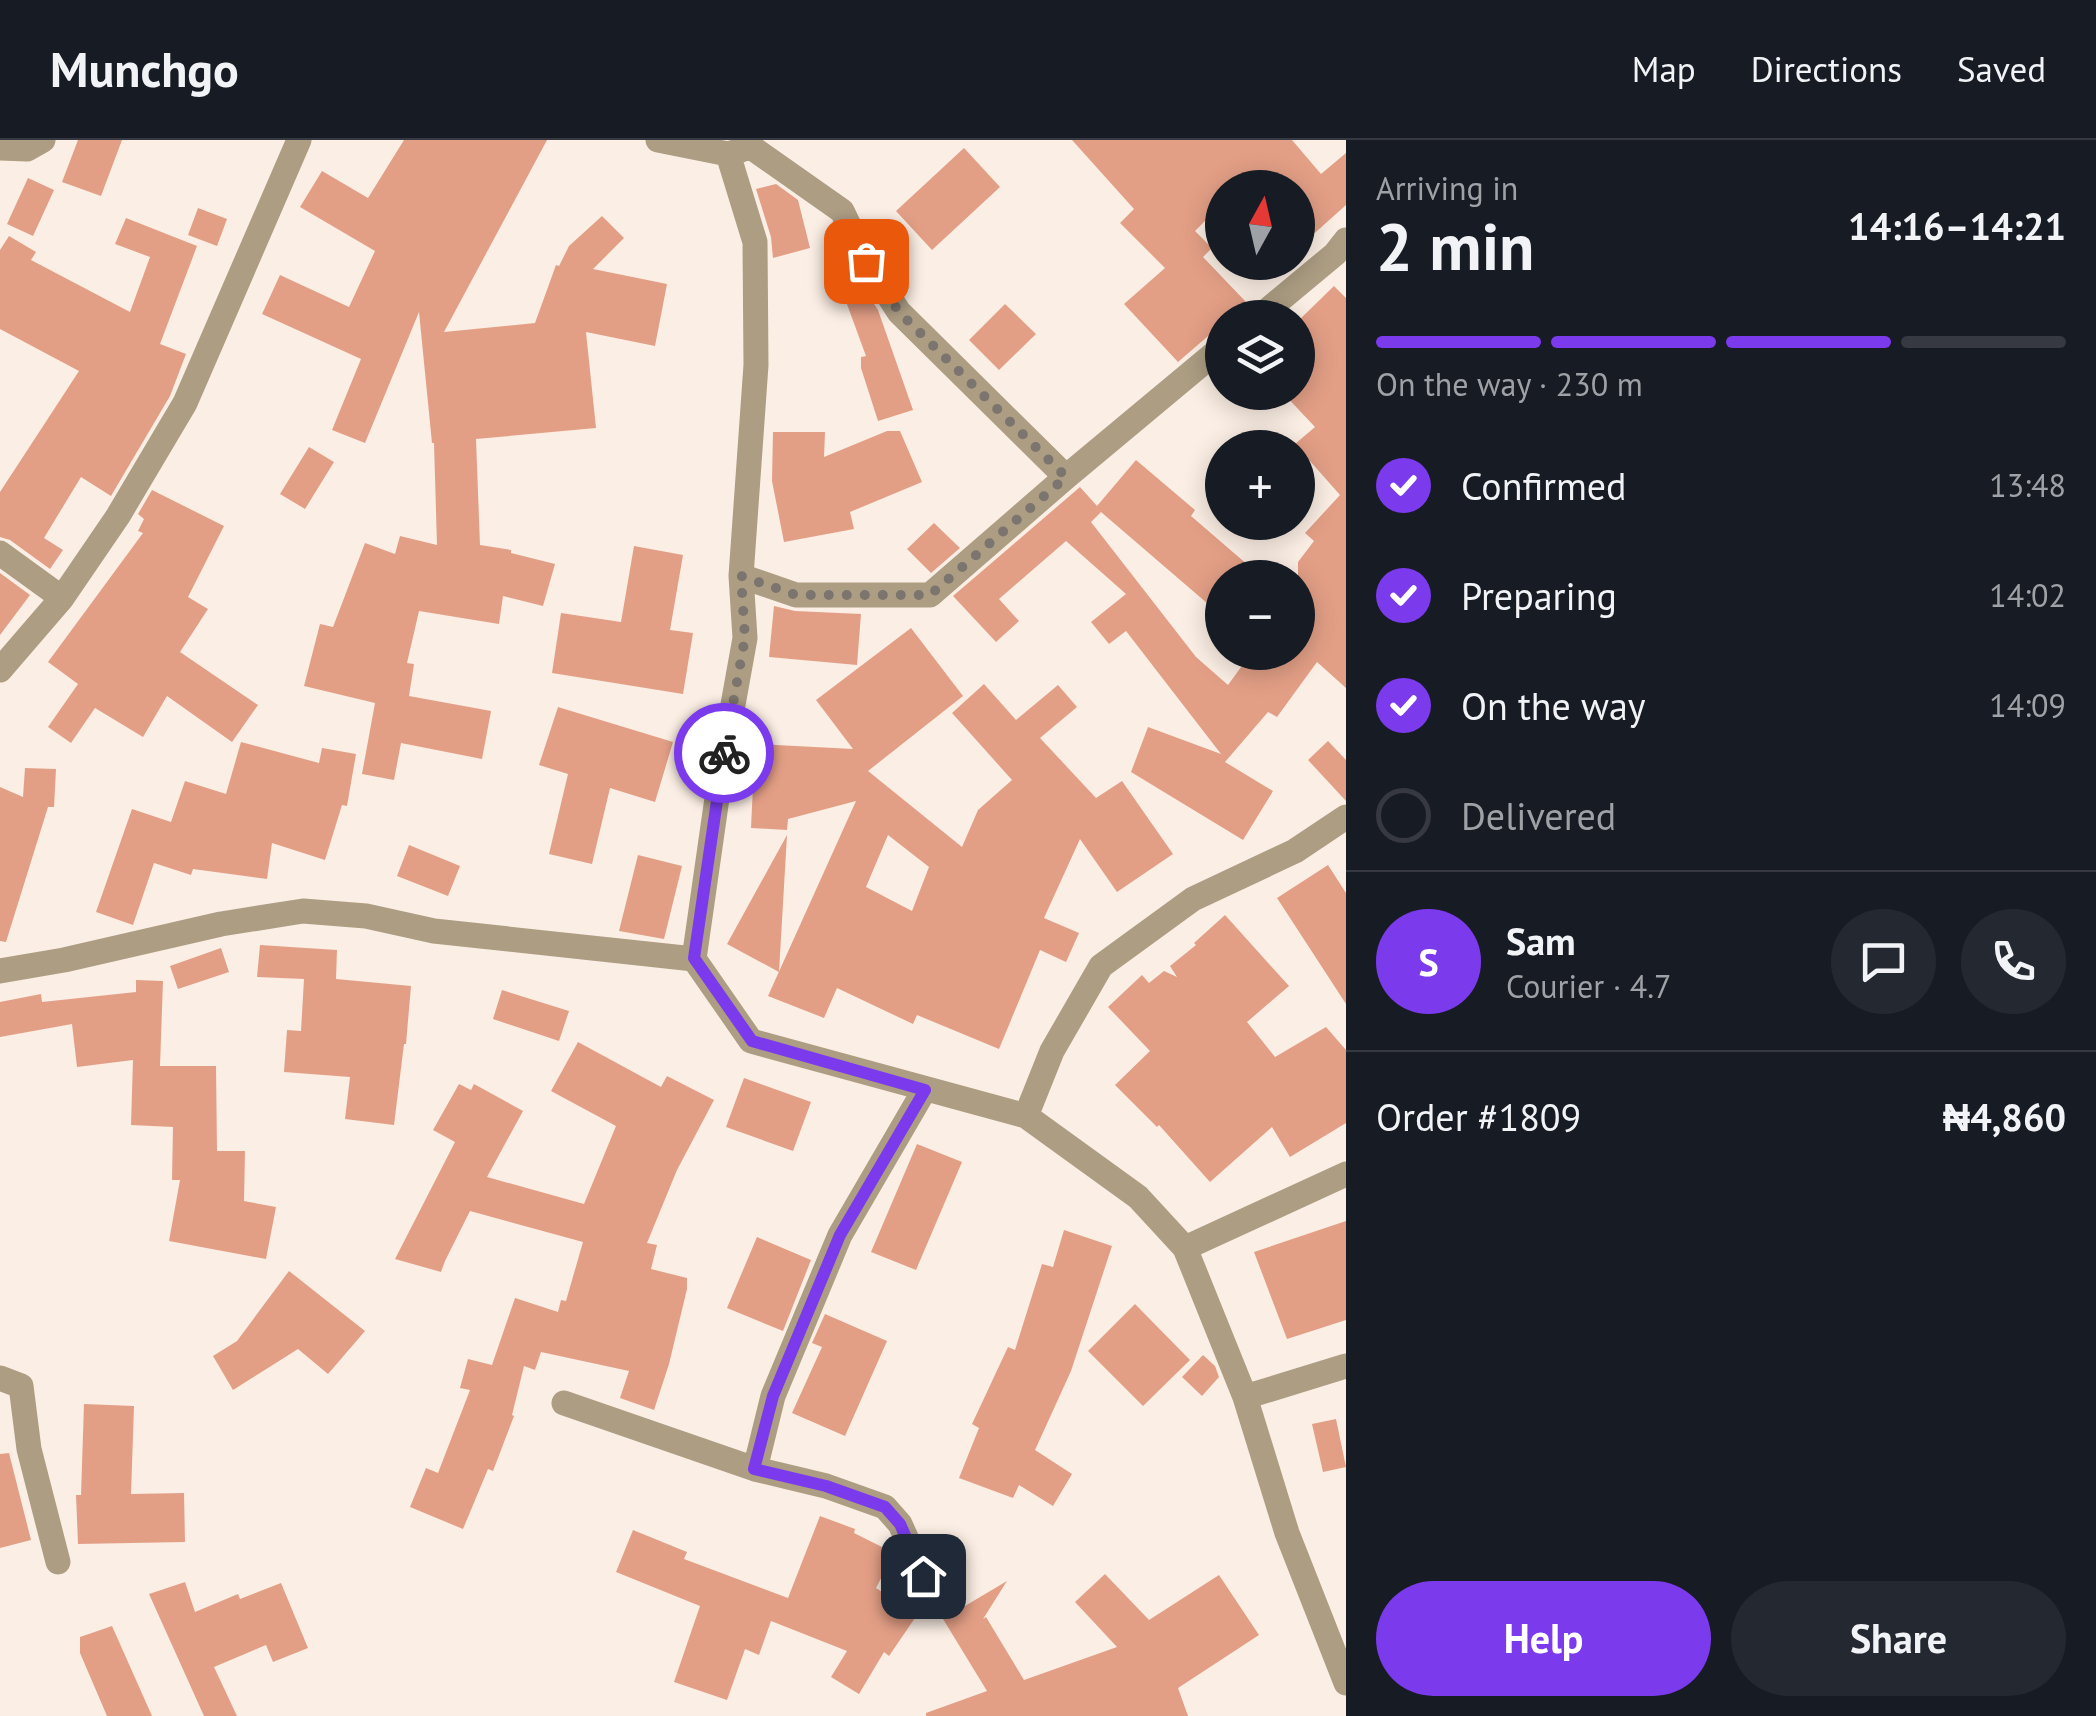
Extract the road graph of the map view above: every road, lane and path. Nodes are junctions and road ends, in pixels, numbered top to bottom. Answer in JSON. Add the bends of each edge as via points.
{"nodes":[{"id":1,"x":43,"y":140,"type":"edge"},
{"id":2,"x":299,"y":140,"type":"edge"},
{"id":3,"x":658,"y":140,"type":"edge"},
{"id":4,"x":745,"y":147,"type":"edge"},
{"id":5,"x":0,"y":148,"type":"edge"},
{"id":6,"x":1342,"y":253,"type":"edge"},
{"id":7,"x":1281,"y":300,"type":"edge"},
{"id":8,"x":1205,"y":361,"type":"edge"},
{"id":9,"x":1066,"y":477,"type":"junction"},
{"id":10,"x":0,"y":553,"type":"edge"},
{"id":11,"x":741,"y":576,"type":"junction"},
{"id":12,"x":62,"y":598,"type":"junction"},
{"id":13,"x":0,"y":670,"type":"edge"},
{"id":14,"x":1346,"y":817,"type":"edge"},
{"id":15,"x":694,"y":958,"type":"junction"},
{"id":16,"x":0,"y":971,"type":"edge"},
{"id":17,"x":925,"y":1090,"type":"junction"},
{"id":18,"x":1026,"y":1116,"type":"junction"},
{"id":19,"x":1346,"y":1174,"type":"edge"},
{"id":20,"x":1185,"y":1248,"type":"junction"},
{"id":21,"x":1346,"y":1366,"type":"edge"},
{"id":22,"x":0,"y":1378,"type":"edge"},
{"id":23,"x":1245,"y":1397,"type":"junction"},
{"id":24,"x":564,"y":1403,"type":"dead end"},
{"id":25,"x":754,"y":1469,"type":"junction"},
{"id":26,"x":58,"y":1562,"type":"dead end"},
{"id":27,"x":923,"y":1576,"type":"dead end"},
{"id":28,"x":1346,"y":1684,"type":"edge"}],
"edges":[{"from":1,"to":5,"type":"street"},
{"from":2,"to":12,"type":"street","via":[[184,403]]},
{"from":3,"to":4,"type":"street"},
{"from":4,"to":9,"type":"street","via":[[842,211],[899,312]]},
{"from":4,"to":11,"type":"street","via":[[756,242],[756,364]]},
{"from":6,"to":7,"type":"street"},
{"from":8,"to":9,"type":"street"},
{"from":9,"to":11,"type":"street","via":[[930,595],[796,595]]},
{"from":10,"to":12,"type":"street"},
{"from":11,"to":15,"type":"street","via":[[745,638]]},
{"from":12,"to":13,"type":"street"},
{"from":14,"to":18,"type":"street","via":[[1295,851],[1193,899],[1100,966],[1052,1051]]},
{"from":15,"to":16,"type":"street","via":[[303,910]]},
{"from":15,"to":17,"type":"street","via":[[752,1041]]},
{"from":17,"to":18,"type":"street"},
{"from":17,"to":25,"type":"street","via":[[840,1235],[773,1396]]},
{"from":18,"to":20,"type":"street","via":[[1138,1197]]},
{"from":19,"to":20,"type":"street"},
{"from":20,"to":23,"type":"street"},
{"from":21,"to":23,"type":"street"},
{"from":22,"to":26,"type":"street","via":[[21,1386],[29,1449]]},
{"from":23,"to":28,"type":"street","via":[[1287,1532]]},
{"from":24,"to":25,"type":"street"},
{"from":25,"to":27,"type":"street","via":[[885,1507]]}]}
